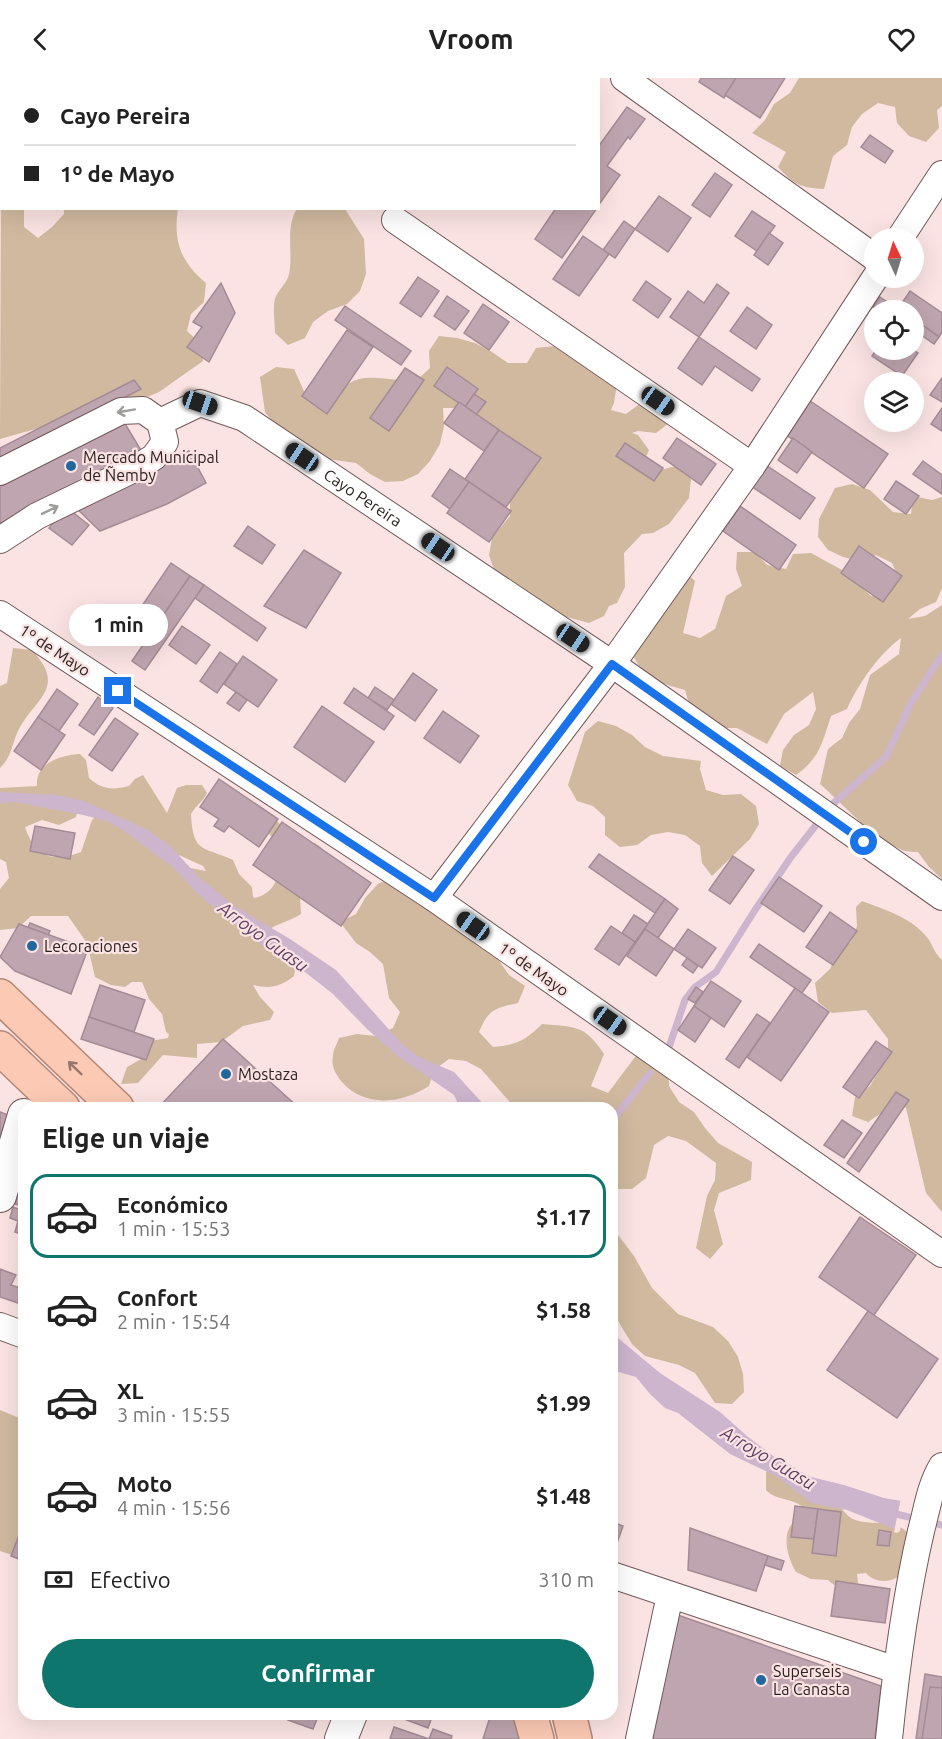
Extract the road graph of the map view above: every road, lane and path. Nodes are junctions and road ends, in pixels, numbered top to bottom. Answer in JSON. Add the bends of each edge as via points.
{"nodes":[{"id":1,"x":624,"y":78,"type":"edge"},
{"id":2,"x":942,"y":174,"type":"edge"},
{"id":3,"x":395,"y":220,"type":"dead end"},
{"id":4,"x":907,"y":228,"type":"edge"},
{"id":5,"x":864,"y":250,"type":"edge"},
{"id":6,"x":868,"y":288,"type":"edge"},
{"id":7,"x":160,"y":422,"type":"junction"},
{"id":8,"x":752,"y":466,"type":"junction"},
{"id":9,"x":0,"y":472,"type":"edge"},
{"id":10,"x":0,"y":540,"type":"edge"},
{"id":11,"x":0,"y":614,"type":"edge"},
{"id":12,"x":612,"y":664,"type":"junction"},
{"id":13,"x":942,"y":897,"type":"edge"},
{"id":14,"x":434,"y":898,"type":"junction"},
{"id":15,"x":0,"y":996,"type":"edge"},
{"id":16,"x":9,"y":1057,"type":"edge"},
{"id":17,"x":25,"y":1102,"type":"edge"},
{"id":18,"x":57,"y":1102,"type":"edge"},
{"id":19,"x":111,"y":1102,"type":"edge"},
{"id":20,"x":18,"y":1135,"type":"edge"},
{"id":21,"x":0,"y":1196,"type":"edge"},
{"id":22,"x":942,"y":1254,"type":"edge"},
{"id":23,"x":0,"y":1326,"type":"edge"},
{"id":24,"x":18,"y":1333,"type":"edge"},
{"id":25,"x":938,"y":1473,"type":"edge"},
{"id":26,"x":618,"y":1577,"type":"edge"},
{"id":27,"x":670,"y":1595,"type":"junction"},
{"id":28,"x":896,"y":1670,"type":"junction"},
{"id":29,"x":349,"y":1720,"type":"edge"},
{"id":30,"x":532,"y":1720,"type":"edge"},
{"id":31,"x":570,"y":1720,"type":"edge"},
{"id":32,"x":342,"y":1739,"type":"edge"},
{"id":33,"x":537,"y":1739,"type":"edge"},
{"id":34,"x":574,"y":1739,"type":"edge"},
{"id":35,"x":639,"y":1739,"type":"edge"},
{"id":36,"x":889,"y":1739,"type":"edge"}],
"edges":[{"from":1,"to":5,"type":"street"},
{"from":2,"to":4,"type":"street"},
{"from":3,"to":8,"type":"street"},
{"from":6,"to":8,"type":"street"},
{"from":7,"to":9,"type":"street","one_way":true,"via":[[143,410],[121,411]]},
{"from":10,"to":7,"type":"street","one_way":true,"via":[[37,516],[154,457],[165,442]]},
{"from":7,"to":12,"type":"street","name":"Cayo Pereira","via":[[200,403],[244,418]]},
{"from":8,"to":12,"type":"street"},
{"from":11,"to":14,"type":"street","name":"1º de Mayo"},
{"from":12,"to":13,"type":"street","name":"Cayo Pereira"},
{"from":12,"to":14,"type":"street"},
{"from":14,"to":22,"type":"street","name":"1º de Mayo"},
{"from":19,"to":15,"type":"highway","one_way":true},
{"from":16,"to":17,"type":"street","via":[[25,1091]]},
{"from":16,"to":18,"type":"highway"},
{"from":20,"to":21,"type":"street"},
{"from":23,"to":24,"type":"street"},
{"from":25,"to":28,"type":"street","via":[[913,1566]]},
{"from":26,"to":27,"type":"street"},
{"from":27,"to":28,"type":"street"},
{"from":27,"to":35,"type":"street"},
{"from":28,"to":36,"type":"street"},
{"from":29,"to":32,"type":"street"},
{"from":30,"to":33,"type":"highway"},
{"from":31,"to":34,"type":"highway"}]}
